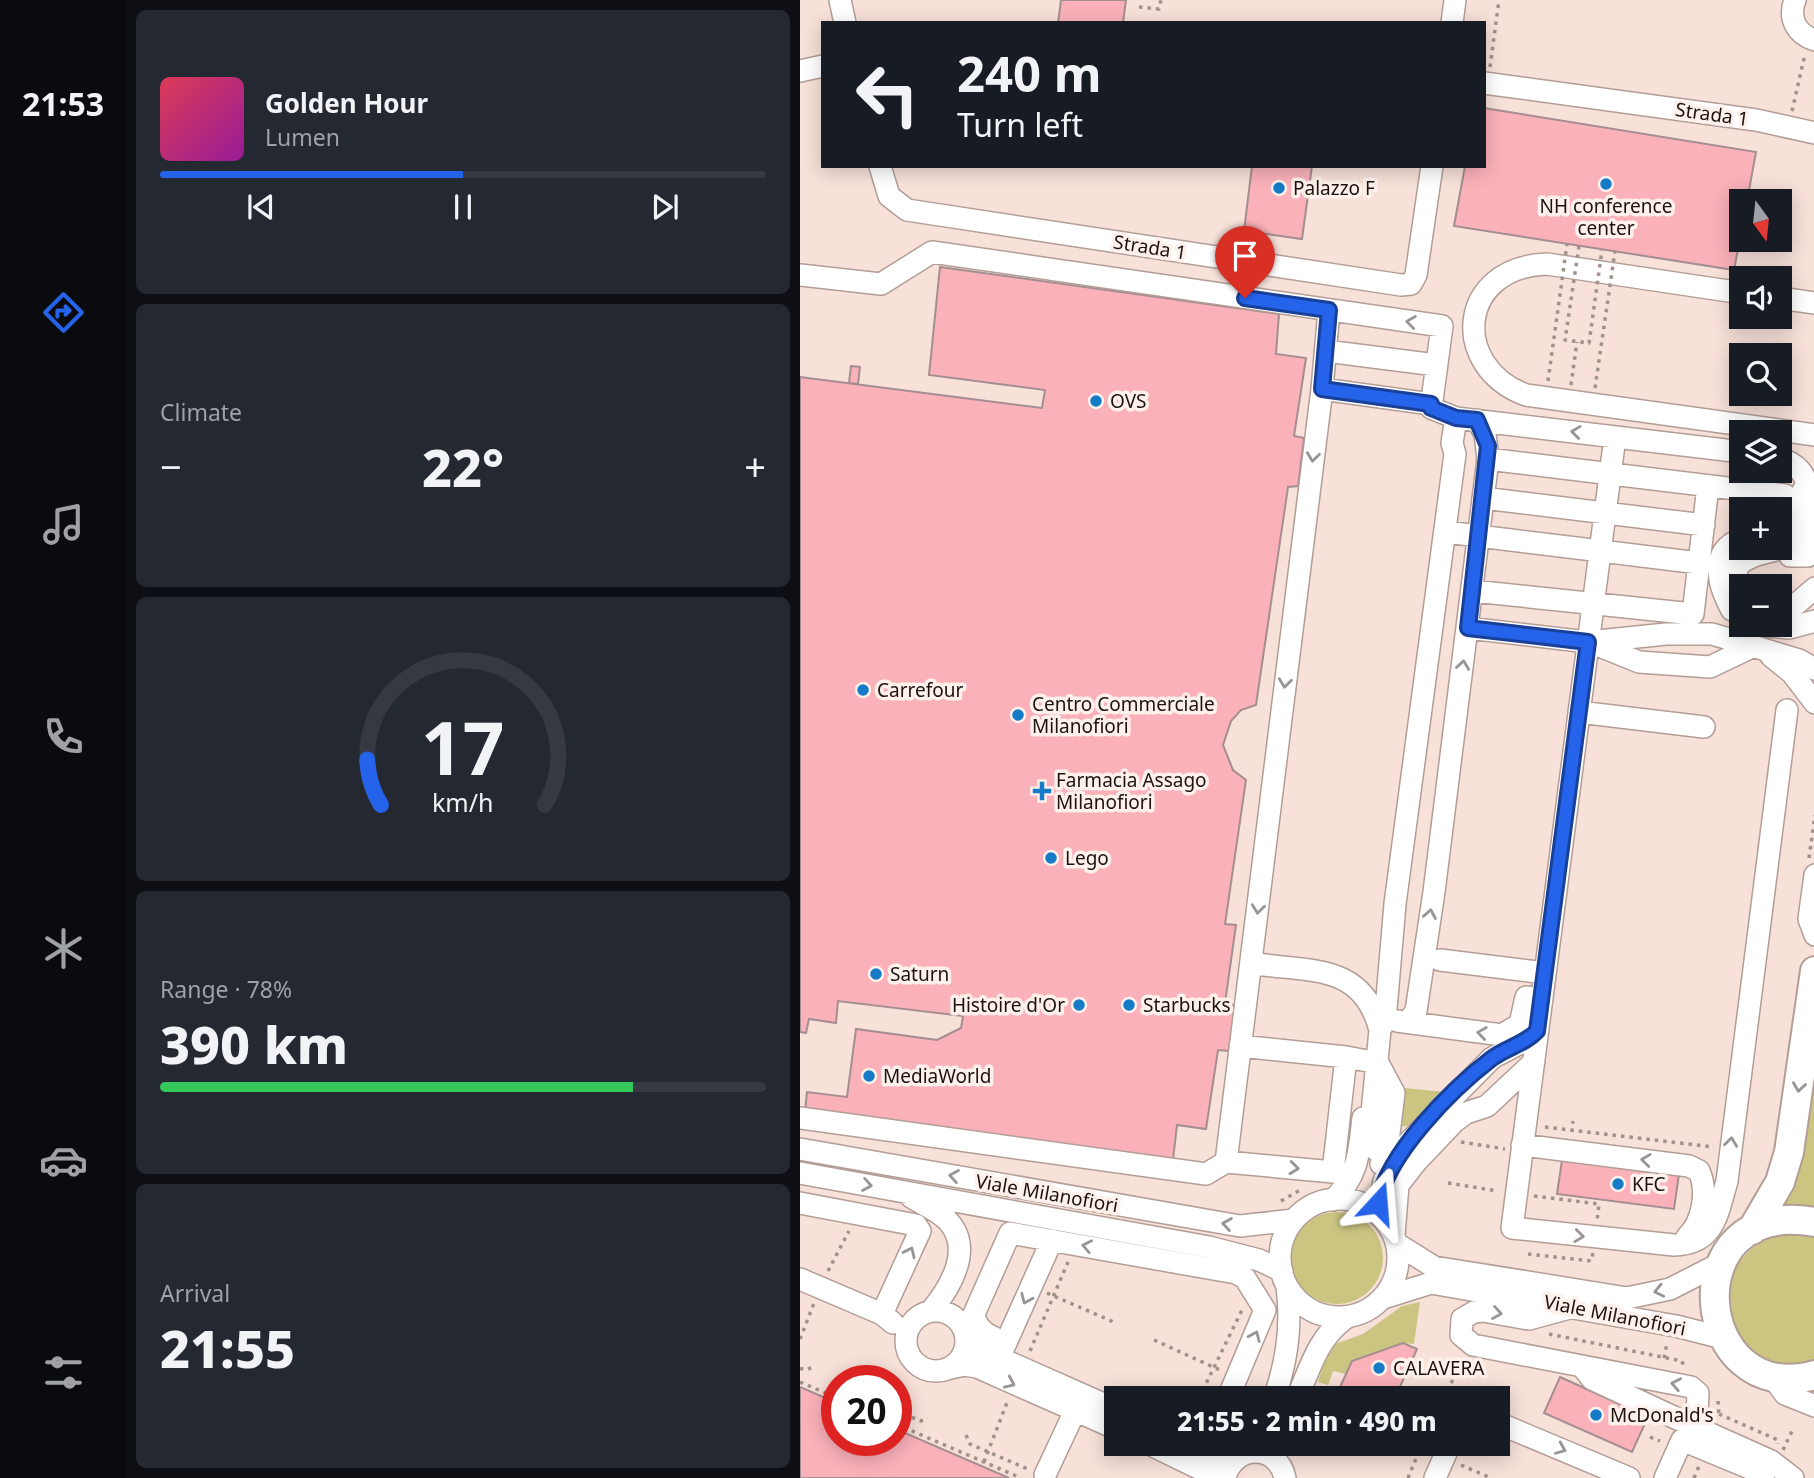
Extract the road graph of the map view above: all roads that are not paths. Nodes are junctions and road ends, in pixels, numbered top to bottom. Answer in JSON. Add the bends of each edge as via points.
{"nodes":[{"id":1,"x":840,"y":0,"type":"edge"},
{"id":2,"x":1455,"y":0,"type":"edge"},
{"id":3,"x":1795,"y":0,"type":"edge"},
{"id":4,"x":845,"y":21,"type":"edge"},
{"id":5,"x":1452,"y":21,"type":"edge"},
{"id":6,"x":1812,"y":39,"type":"edge"},
{"id":7,"x":821,"y":66,"type":"edge"},
{"id":8,"x":800,"y":71,"type":"edge"},
{"id":9,"x":1486,"y":83,"type":"edge"},
{"id":10,"x":1814,"y":133,"type":"edge"},
{"id":11,"x":881,"y":168,"type":"edge"},
{"id":12,"x":1432,"y":168,"type":"edge"},
{"id":13,"x":800,"y":275,"type":"edge"},
{"id":14,"x":1729,"y":291,"type":"edge"},
{"id":15,"x":1792,"y":300,"type":"edge"},
{"id":16,"x":1814,"y":303,"type":"edge"},
{"id":17,"x":1329,"y":310,"type":"junction"},
{"id":18,"x":1326,"y":351,"type":"junction"},
{"id":19,"x":1436,"y":365,"type":"junction"},
{"id":20,"x":1322,"y":389,"type":"junction"},
{"id":21,"x":1431,"y":404,"type":"junction"},
{"id":22,"x":1466,"y":419,"type":"junction"},
{"id":23,"x":1814,"y":435,"type":"edge"},
{"id":24,"x":1620,"y":443,"type":"junction"},
{"id":25,"x":1729,"y":451,"type":"edge"},
{"id":26,"x":1488,"y":459,"type":"junction"},
{"id":27,"x":1802,"y":467,"type":"edge"},
{"id":28,"x":1610,"y":475,"type":"junction"},
{"id":29,"x":1708,"y":486,"type":"junction"},
{"id":30,"x":1785,"y":495,"type":"dead end"},
{"id":31,"x":1483,"y":498,"type":"junction"},
{"id":32,"x":1792,"y":506,"type":"edge"},
{"id":33,"x":1605,"y":513,"type":"junction"},
{"id":34,"x":1792,"y":519,"type":"edge"},
{"id":35,"x":1704,"y":525,"type":"junction"},
{"id":36,"x":1814,"y":530,"type":"edge"},
{"id":37,"x":1446,"y":532,"type":"junction"},
{"id":38,"x":1792,"y":534,"type":"edge"},
{"id":39,"x":1479,"y":536,"type":"junction"},
{"id":40,"x":1729,"y":536,"type":"edge"},
{"id":41,"x":1792,"y":546,"type":"edge"},
{"id":42,"x":1729,"y":549,"type":"edge"},
{"id":43,"x":1600,"y":551,"type":"junction"},
{"id":44,"x":1792,"y":551,"type":"edge"},
{"id":45,"x":1814,"y":552,"type":"edge"},
{"id":46,"x":1730,"y":560,"type":"edge"},
{"id":47,"x":1744,"y":560,"type":"edge"},
{"id":48,"x":1708,"y":567,"type":"junction"},
{"id":49,"x":1737,"y":574,"type":"edge"},
{"id":50,"x":1814,"y":588,"type":"edge"},
{"id":51,"x":1473,"y":591,"type":"junction"},
{"id":52,"x":1729,"y":597,"type":"edge"},
{"id":53,"x":1729,"y":599,"type":"edge"},
{"id":54,"x":1593,"y":605,"type":"junction"},
{"id":55,"x":1792,"y":607,"type":"edge"},
{"id":56,"x":1814,"y":621,"type":"edge"},
{"id":57,"x":1792,"y":627,"type":"edge"},
{"id":58,"x":1468,"y":628,"type":"junction"},
{"id":59,"x":1673,"y":639,"type":"junction"},
{"id":60,"x":1588,"y":642,"type":"junction"},
{"id":61,"x":1744,"y":653,"type":"junction"},
{"id":62,"x":1814,"y":668,"type":"edge"},
{"id":63,"x":1814,"y":703,"type":"edge"},
{"id":64,"x":1421,"y":710,"type":"junction"},
{"id":65,"x":1787,"y":710,"type":"dead end"},
{"id":66,"x":1579,"y":712,"type":"junction"},
{"id":67,"x":1457,"y":716,"type":"junction"},
{"id":68,"x":1704,"y":727,"type":"dead end"},
{"id":69,"x":1407,"y":828,"type":"junction"},
{"id":70,"x":1441,"y":831,"type":"junction"},
{"id":71,"x":1811,"y":872,"type":"edge"},
{"id":72,"x":1814,"y":935,"type":"edge"},
{"id":73,"x":1391,"y":943,"type":"junction"},
{"id":74,"x":1433,"y":954,"type":"junction"},
{"id":75,"x":1257,"y":964,"type":"dead end"},
{"id":76,"x":1814,"y":971,"type":"edge"},
{"id":77,"x":1545,"y":973,"type":"junction"},
{"id":78,"x":1534,"y":998,"type":"junction"},
{"id":79,"x":1408,"y":1022,"type":"junction"},
{"id":80,"x":1382,"y":1026,"type":"junction"},
{"id":81,"x":1535,"y":1043,"type":"junction"},
{"id":82,"x":1240,"y":1046,"type":"junction"},
{"id":83,"x":1346,"y":1057,"type":"junction"},
{"id":84,"x":1378,"y":1063,"type":"junction"},
{"id":85,"x":800,"y":1118,"type":"edge"},
{"id":86,"x":1524,"y":1134,"type":"junction"},
{"id":87,"x":800,"y":1149,"type":"edge"},
{"id":88,"x":1372,"y":1152,"type":"junction"},
{"id":89,"x":1226,"y":1162,"type":"junction"},
{"id":90,"x":800,"y":1173,"type":"edge"},
{"id":91,"x":903,"y":1192,"type":"junction"},
{"id":92,"x":800,"y":1203,"type":"edge"},
{"id":93,"x":1371,"y":1217,"type":"junction"},
{"id":94,"x":1294,"y":1220,"type":"junction"},
{"id":95,"x":1814,"y":1222,"type":"edge"},
{"id":96,"x":1752,"y":1230,"type":"junction"},
{"id":97,"x":1052,"y":1240,"type":"junction"},
{"id":98,"x":1674,"y":1245,"type":"junction"},
{"id":99,"x":1721,"y":1263,"type":"junction"},
{"id":100,"x":1284,"y":1278,"type":"junction"},
{"id":101,"x":800,"y":1279,"type":"edge"},
{"id":102,"x":1383,"y":1298,"type":"junction"},
{"id":103,"x":1573,"y":1307,"type":"junction"},
{"id":104,"x":926,"y":1313,"type":"junction"},
{"id":105,"x":882,"y":1314,"type":"junction"},
{"id":106,"x":1347,"y":1317,"type":"junction"},
{"id":107,"x":965,"y":1332,"type":"junction"},
{"id":108,"x":906,"y":1338,"type":"junction"},
{"id":109,"x":1723,"y":1338,"type":"junction"},
{"id":110,"x":1003,"y":1350,"type":"junction"},
{"id":111,"x":1582,"y":1366,"type":"junction"},
{"id":112,"x":946,"y":1369,"type":"junction"},
{"id":113,"x":1772,"y":1376,"type":"junction"},
{"id":114,"x":1814,"y":1376,"type":"edge"},
{"id":115,"x":1233,"y":1386,"type":"edge"},
{"id":116,"x":1277,"y":1386,"type":"edge"},
{"id":117,"x":1302,"y":1386,"type":"edge"},
{"id":118,"x":1104,"y":1403,"type":"edge"},
{"id":119,"x":1813,"y":1407,"type":"edge"},
{"id":120,"x":1075,"y":1411,"type":"junction"},
{"id":121,"x":1104,"y":1423,"type":"edge"},
{"id":122,"x":1510,"y":1428,"type":"edge"},
{"id":123,"x":1712,"y":1435,"type":"junction"},
{"id":124,"x":1199,"y":1456,"type":"edge"},
{"id":125,"x":1239,"y":1456,"type":"edge"},
{"id":126,"x":1269,"y":1456,"type":"edge"},
{"id":127,"x":1445,"y":1456,"type":"edge"},
{"id":128,"x":1040,"y":1467,"type":"road end"},
{"id":129,"x":1284,"y":1473,"type":"edge"},
{"id":130,"x":1219,"y":1478,"type":"edge"},
{"id":131,"x":1225,"y":1478,"type":"edge"},
{"id":132,"x":1435,"y":1478,"type":"edge"},
{"id":133,"x":1629,"y":1478,"type":"edge"},
{"id":134,"x":1665,"y":1478,"type":"edge"},
{"id":135,"x":1762,"y":1478,"type":"edge"},
{"id":136,"x":1793,"y":1478,"type":"edge"}],
"edges":[{"from":1,"to":4,"type":"street"},
{"from":2,"to":5,"type":"street"},
{"from":3,"to":6,"type":"street","via":[[1795,26]]},
{"from":7,"to":8,"type":"street"},
{"from":9,"to":10,"type":"street","name":"Strada 1","via":[[1788,125]]},
{"from":11,"to":12,"type":"street","name":"Strada 1","via":[[889,196],[907,210],[1401,285],[1411,284],[1416,275]]},
{"from":13,"to":17,"type":"street","via":[[881,284],[932,252]]},
{"from":14,"to":23,"type":"street","via":[[1528,265],[1510,270],[1484,290],[1475,315],[1477,344],[1487,371],[1511,390],[1526,395]]},
{"from":15,"to":16,"type":"street"},
{"from":17,"to":18,"type":"street"},
{"from":19,"to":17,"type":"street","one_way":true,"via":[[1442,326]]},
{"from":18,"to":19,"type":"street"},
{"from":18,"to":20,"type":"street"},
{"from":19,"to":21,"type":"street"},
{"from":20,"to":21,"type":"street"},
{"from":20,"to":82,"type":"street","one_way":true},
{"from":21,"to":22,"type":"street","via":[[1431,408]]},
{"from":24,"to":22,"type":"street","one_way":true},
{"from":22,"to":26,"type":"street","via":[[1485,434]]},
{"from":22,"to":37,"type":"street"},
{"from":24,"to":25,"type":"street"},
{"from":24,"to":28,"type":"street"},
{"from":26,"to":28,"type":"street"},
{"from":26,"to":31,"type":"street"},
{"from":27,"to":32,"type":"street"},
{"from":27,"to":34,"type":"street","via":[[1805,505]]},
{"from":27,"to":38,"type":"street","via":[[1812,501],[1808,517]]},
{"from":28,"to":29,"type":"street"},
{"from":28,"to":33,"type":"street"},
{"from":29,"to":30,"type":"street"},
{"from":29,"to":35,"type":"street"},
{"from":31,"to":33,"type":"street"},
{"from":31,"to":39,"type":"street"},
{"from":33,"to":35,"type":"street"},
{"from":33,"to":43,"type":"street"},
{"from":35,"to":48,"type":"street"},
{"from":36,"to":41,"type":"street"},
{"from":37,"to":39,"type":"street"},
{"from":37,"to":64,"type":"street"},
{"from":39,"to":43,"type":"street"},
{"from":39,"to":51,"type":"street"},
{"from":40,"to":48,"type":"street"},
{"from":42,"to":48,"type":"street"},
{"from":43,"to":48,"type":"street"},
{"from":43,"to":54,"type":"street"},
{"from":44,"to":45,"type":"street"},
{"from":46,"to":52,"type":"street","via":[[1725,572]]},
{"from":47,"to":49,"type":"street","via":[[1737,566]]},
{"from":48,"to":53,"type":"street"},
{"from":48,"to":54,"type":"street","via":[[1693,614]]},
{"from":50,"to":55,"type":"street"},
{"from":51,"to":54,"type":"street"},
{"from":51,"to":58,"type":"street"},
{"from":54,"to":60,"type":"street"},
{"from":56,"to":57,"type":"street"},
{"from":58,"to":60,"type":"street"},
{"from":67,"to":58,"type":"street","one_way":true},
{"from":59,"to":60,"type":"street"},
{"from":59,"to":61,"type":"street","via":[[1712,634]]},
{"from":59,"to":61,"type":"street","via":[[1688,656]]},
{"from":60,"to":61,"type":"street","via":[[1620,652],[1670,654],[1685,665],[1710,667]]},
{"from":60,"to":66,"type":"street"},
{"from":61,"to":62,"type":"street","via":[[1799,660]]},
{"from":61,"to":63,"type":"street","via":[[1792,673]]},
{"from":64,"to":67,"type":"street"},
{"from":64,"to":69,"type":"street"},
{"from":98,"to":65,"type":"street","one_way":true,"via":[[1692,1245],[1708,1232],[1727,1181]]},
{"from":66,"to":68,"type":"street"},
{"from":66,"to":77,"type":"street"},
{"from":67,"to":70,"type":"street"},
{"from":69,"to":70,"type":"street"},
{"from":69,"to":73,"type":"street"},
{"from":74,"to":70,"type":"street","one_way":true},
{"from":71,"to":72,"type":"street","via":[[1809,919]]},
{"from":73,"to":74,"type":"street"},
{"from":73,"to":80,"type":"street"},
{"from":74,"to":77,"type":"street"},
{"from":74,"to":79,"type":"street"},
{"from":75,"to":80,"type":"street","via":[[1340,975],[1365,997]]},
{"from":76,"to":96,"type":"main road","name":"Viale Milanofiori","one_way":true,"via":[[1789,1152],[1780,1182]]},
{"from":77,"to":78,"type":"street"},
{"from":78,"to":79,"type":"street","one_way":true,"via":[[1520,1024],[1502,1035]]},
{"from":78,"to":81,"type":"street"},
{"from":79,"to":80,"type":"street"},
{"from":80,"to":84,"type":"street"},
{"from":81,"to":86,"type":"street"},
{"from":81,"to":93,"type":"street"},
{"from":81,"to":93,"type":"street","via":[[1492,1058],[1462,1086],[1454,1108],[1405,1161],[1387,1200]]},
{"from":82,"to":83,"type":"street"},
{"from":82,"to":89,"type":"street"},
{"from":83,"to":84,"type":"street"},
{"from":89,"to":83,"type":"street","one_way":true,"via":[[1333,1172]]},
{"from":84,"to":88,"type":"street","via":[[1383,1093]]},
{"from":85,"to":89,"type":"street","via":[[1206,1174]]},
{"from":86,"to":98,"type":"street","one_way":true,"via":[[1512,1228]]},
{"from":98,"to":86,"type":"street","one_way":true,"via":[[1693,1231],[1699,1218],[1704,1191],[1699,1171]]},
{"from":94,"to":87,"type":"street","name":"Viale Milanofiori","one_way":true,"via":[[1240,1226]]},
{"from":88,"to":93,"type":"street"},
{"from":88,"to":93,"type":"street","via":[[1366,1156],[1364,1176]]},
{"from":90,"to":91,"type":"street","name":"Viale Milanofiori","one_way":true},
{"from":91,"to":100,"type":"street","name":"Viale Milanofiori","via":[[1209,1247],[1259,1260]]},
{"from":91,"to":104,"type":"street","via":[[948,1221],[957,1237],[960,1255],[956,1271],[944,1296]]},
{"from":105,"to":92,"type":"street","one_way":true,"via":[[920,1231],[916,1225]]},
{"from":93,"to":94,"type":"street","name":"Viale Milanofiori","via":[[1305,1210]]},
{"from":99,"to":93,"type":"street","name":"Viale Milanofiori","one_way":true,"via":[[1670,1289],[1627,1298],[1434,1266]]},
{"from":93,"to":102,"type":"street","via":[[1396,1273]]},
{"from":94,"to":100,"type":"street","via":[[1281,1253]]},
{"from":95,"to":96,"type":"main road","name":"Viale Milanofiori","via":[[1784,1219]]},
{"from":96,"to":99,"type":"main road","name":"Viale Milanofiori"},
{"from":97,"to":110,"type":"street","one_way":true},
{"from":97,"to":110,"type":"street","via":[[1010,1233],[974,1314],[976,1323]]},
{"from":115,"to":97,"type":"street","one_way":true,"via":[[1265,1310],[1245,1278]]},
{"from":99,"to":109,"type":"main road","name":"Viale Milanofiori","via":[[1713,1300]]},
{"from":100,"to":106,"type":"street","name":"Viale Milanofiori","via":[[1300,1302],[1318,1314]]},
{"from":100,"to":116,"type":"street","via":[[1291,1313]]},
{"from":101,"to":105,"type":"street"},
{"from":102,"to":103,"type":"street","name":"Viale Milanofiori","via":[[1431,1283]]},
{"from":102,"to":106,"type":"street","name":"Viale Milanofiori"},
{"from":103,"to":109,"type":"street","name":"Viale Milanofiori"},
{"from":111,"to":103,"type":"street","one_way":true,"via":[[1473,1345],[1466,1342],[1459,1327],[1474,1312],[1529,1318]]},
{"from":104,"to":105,"type":"street"},
{"from":104,"to":107,"type":"street","via":[[948,1313]]},
{"from":104,"to":108,"type":"street","via":[[908,1328]]},
{"from":105,"to":108,"type":"street"},
{"from":106,"to":117,"type":"street","via":[[1319,1344]]},
{"from":107,"to":110,"type":"street","via":[[972,1344]]},
{"from":107,"to":112,"type":"street","via":[[961,1358]]},
{"from":108,"to":112,"type":"street","via":[[906,1348],[917,1365],[926,1370]]},
{"from":109,"to":113,"type":"main road","name":"Viale Milanofiori","via":[[1744,1362]]},
{"from":110,"to":118,"type":"street"},
{"from":111,"to":123,"type":"street","via":[[1592,1379]]},
{"from":123,"to":111,"type":"street","one_way":true,"via":[[1698,1422],[1695,1388]]},
{"from":112,"to":120,"type":"street","one_way":true,"via":[[963,1364],[977,1367]]},
{"from":113,"to":114,"type":"main road","name":"Viale Milanofiori"},
{"from":113,"to":119,"type":"street","via":[[1785,1394]]},
{"from":120,"to":121,"type":"street"},
{"from":120,"to":128,"type":"street"},
{"from":122,"to":133,"type":"street","one_way":true},
{"from":123,"to":136,"type":"street","via":[[1771,1461]]},
{"from":124,"to":130,"type":"street"},
{"from":125,"to":131,"type":"street"},
{"from":126,"to":129,"type":"street"},
{"from":127,"to":132,"type":"street"},
{"from":134,"to":135,"type":"street","via":[[1682,1440],[1764,1474]]}]}
